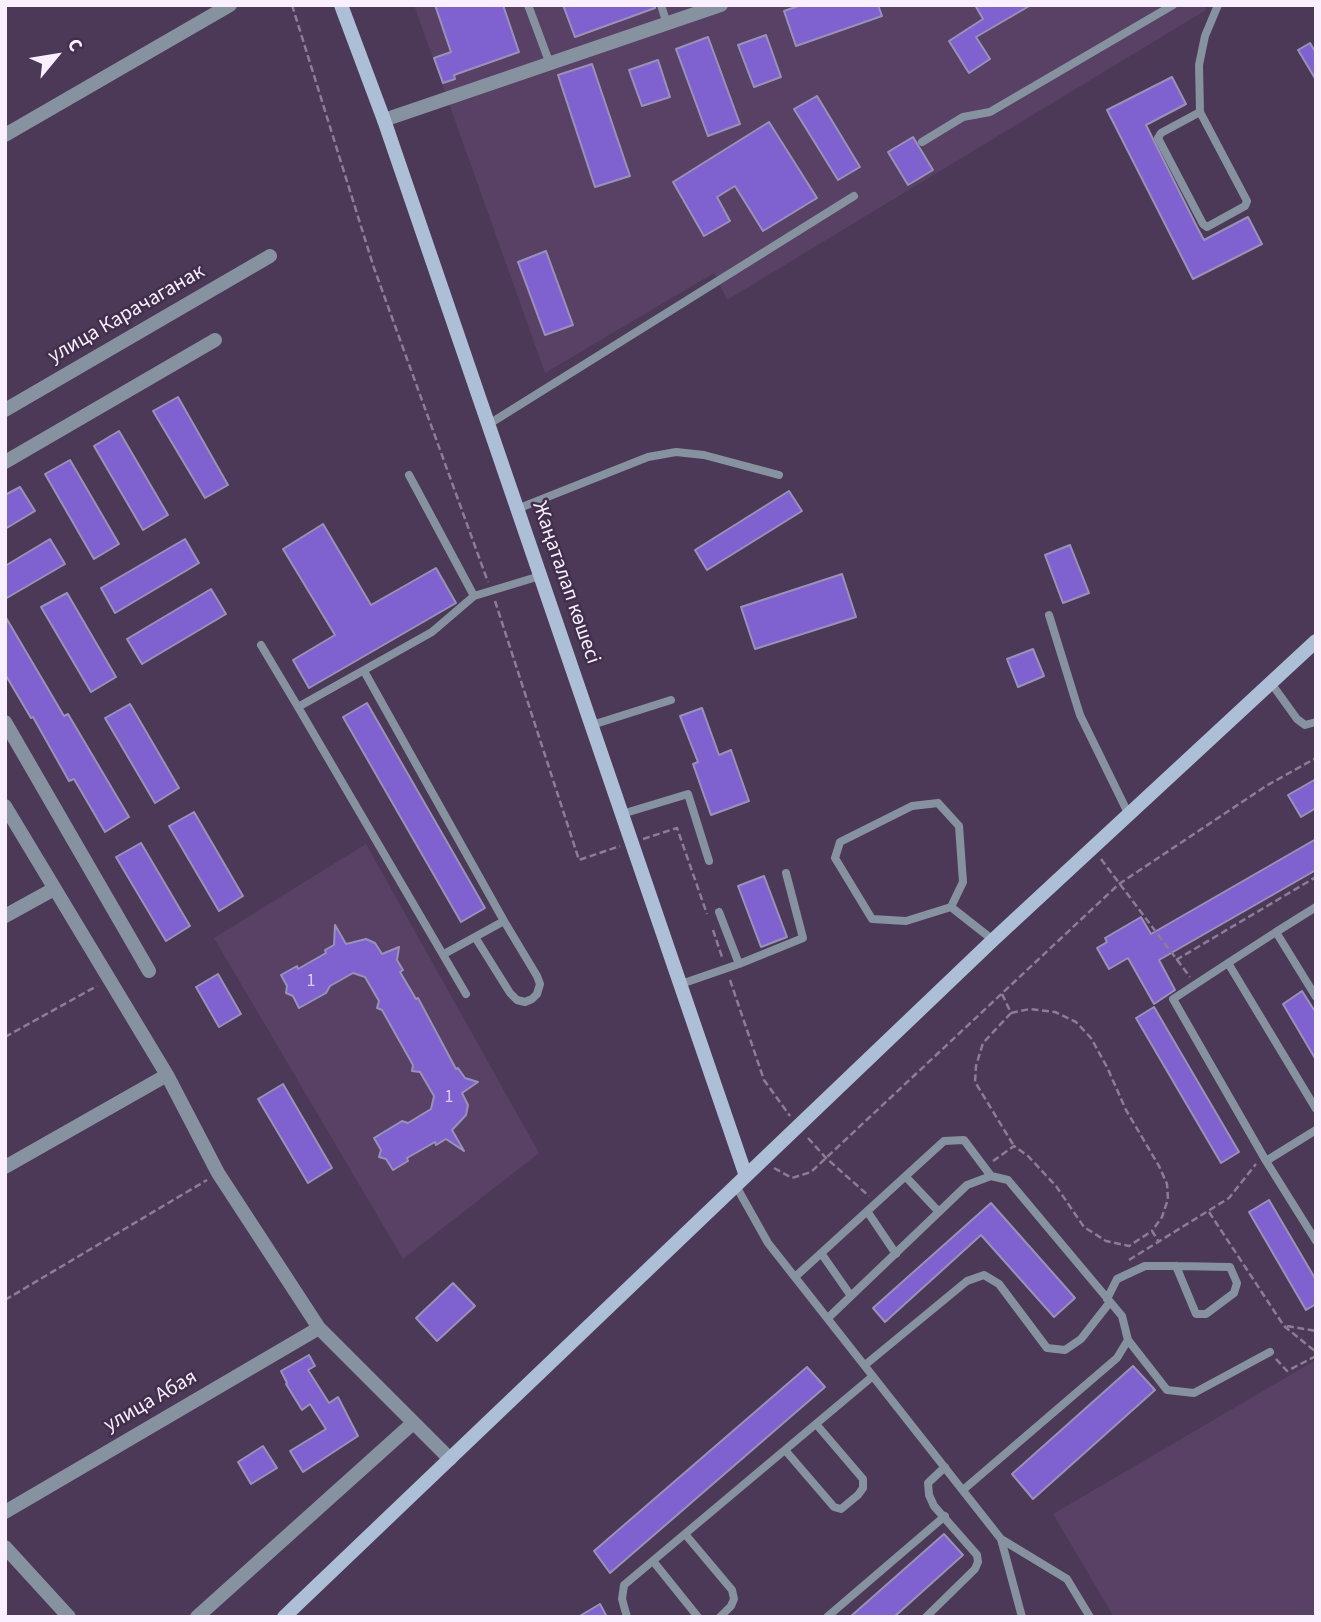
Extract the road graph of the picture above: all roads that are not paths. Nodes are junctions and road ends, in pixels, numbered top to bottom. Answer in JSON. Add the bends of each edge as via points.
{"nodes":[{"id":1,"x":230,"y":5,"type":"edge"},
{"id":2,"x":341,"y":5,"type":"edge"},
{"id":3,"x":528,"y":5,"type":"edge"},
{"id":4,"x":661,"y":5,"type":"edge"},
{"id":5,"x":721,"y":5,"type":"edge"},
{"id":6,"x":1173,"y":5,"type":"edge"},
{"id":7,"x":1218,"y":5,"type":"edge"},
{"id":8,"x":667,"y":24,"type":"junction"},
{"id":9,"x":550,"y":64,"type":"junction"},
{"id":10,"x":1200,"y":112,"type":"junction"},
{"id":11,"x":384,"y":120,"type":"junction"},
{"id":12,"x":5,"y":135,"type":"edge"},
{"id":13,"x":922,"y":142,"type":"dead end"},
{"id":14,"x":854,"y":196,"type":"dead end"},
{"id":15,"x":270,"y":256,"type":"dead end"},
{"id":16,"x":215,"y":340,"type":"dead end"},
{"id":17,"x":5,"y":410,"type":"edge"},
{"id":18,"x":489,"y":424,"type":"junction"},
{"id":19,"x":5,"y":462,"type":"edge"},
{"id":20,"x":409,"y":474,"type":"dead end"},
{"id":21,"x":779,"y":475,"type":"dead end"},
{"id":22,"x":517,"y":509,"type":"junction"},
{"id":23,"x":540,"y":576,"type":"junction"},
{"id":24,"x":474,"y":596,"type":"junction"},
{"id":25,"x":1049,"y":615,"type":"dead end"},
{"id":26,"x":1316,"y":641,"type":"edge"},
{"id":27,"x":261,"y":645,"type":"dead end"},
{"id":28,"x":364,"y":671,"type":"junction"},
{"id":29,"x":1271,"y":683,"type":"junction"},
{"id":30,"x":671,"y":700,"type":"dead end"},
{"id":31,"x":298,"y":707,"type":"junction"},
{"id":32,"x":5,"y":722,"type":"edge"},
{"id":33,"x":1316,"y":722,"type":"edge"},
{"id":34,"x":592,"y":725,"type":"junction"},
{"id":35,"x":5,"y":806,"type":"edge"},
{"id":36,"x":622,"y":814,"type":"junction"},
{"id":37,"x":1129,"y":815,"type":"junction"},
{"id":38,"x":709,"y":861,"type":"dead end"},
{"id":39,"x":786,"y":873,"type":"dead end"},
{"id":40,"x":54,"y":889,"type":"junction"},
{"id":41,"x":951,"y":907,"type":"junction"},
{"id":42,"x":1316,"y":907,"type":"edge"},
{"id":43,"x":719,"y":912,"type":"dead end"},
{"id":44,"x":5,"y":916,"type":"edge"},
{"id":45,"x":503,"y":921,"type":"junction"},
{"id":46,"x":1276,"y":932,"type":"junction"},
{"id":47,"x":475,"y":937,"type":"junction"},
{"id":48,"x":993,"y":940,"type":"junction"},
{"id":49,"x":444,"y":954,"type":"junction"},
{"id":50,"x":1228,"y":963,"type":"junction"},
{"id":51,"x":739,"y":964,"type":"junction"},
{"id":52,"x":149,"y":971,"type":"dead end"},
{"id":53,"x":681,"y":984,"type":"junction"},
{"id":54,"x":466,"y":994,"type":"dead end"},
{"id":55,"x":1316,"y":997,"type":"edge"},
{"id":56,"x":167,"y":1075,"type":"junction"},
{"id":57,"x":1316,"y":1109,"type":"edge"},
{"id":58,"x":1316,"y":1130,"type":"edge"},
{"id":59,"x":1265,"y":1158,"type":"junction"},
{"id":60,"x":5,"y":1167,"type":"edge"},
{"id":61,"x":991,"y":1176,"type":"junction"},
{"id":62,"x":906,"y":1177,"type":"junction"},
{"id":63,"x":741,"y":1181,"type":"junction"},
{"id":64,"x":867,"y":1211,"type":"junction"},
{"id":65,"x":939,"y":1212,"type":"junction"},
{"id":66,"x":1316,"y":1241,"type":"edge"},
{"id":67,"x":821,"y":1253,"type":"junction"},
{"id":68,"x":896,"y":1254,"type":"junction"},
{"id":69,"x":1175,"y":1266,"type":"junction"},
{"id":70,"x":795,"y":1277,"type":"junction"},
{"id":71,"x":851,"y":1296,"type":"junction"},
{"id":72,"x":1109,"y":1300,"type":"junction"},
{"id":73,"x":828,"y":1318,"type":"junction"},
{"id":74,"x":319,"y":1328,"type":"junction"},
{"id":75,"x":1128,"y":1340,"type":"junction"},
{"id":76,"x":1269,"y":1352,"type":"road end"},
{"id":77,"x":865,"y":1365,"type":"junction"},
{"id":78,"x":873,"y":1376,"type":"junction"},
{"id":79,"x":413,"y":1423,"type":"junction"},
{"id":80,"x":816,"y":1424,"type":"junction"},
{"id":81,"x":785,"y":1450,"type":"junction"},
{"id":82,"x":450,"y":1459,"type":"junction"},
{"id":83,"x":945,"y":1467,"type":"junction"},
{"id":84,"x":963,"y":1490,"type":"junction"},
{"id":85,"x":5,"y":1512,"type":"edge"},
{"id":86,"x":945,"y":1516,"type":"junction"},
{"id":87,"x":685,"y":1534,"type":"junction"},
{"id":88,"x":1001,"y":1539,"type":"junction"},
{"id":89,"x":5,"y":1547,"type":"edge"},
{"id":90,"x":653,"y":1561,"type":"junction"},
{"id":91,"x":69,"y":1617,"type":"edge"},
{"id":92,"x":197,"y":1617,"type":"edge"},
{"id":93,"x":284,"y":1617,"type":"edge"},
{"id":94,"x":627,"y":1617,"type":"edge"},
{"id":95,"x":698,"y":1617,"type":"edge"},
{"id":96,"x":719,"y":1617,"type":"edge"},
{"id":97,"x":827,"y":1617,"type":"edge"},
{"id":98,"x":926,"y":1617,"type":"edge"},
{"id":99,"x":1022,"y":1617,"type":"edge"},
{"id":100,"x":1090,"y":1617,"type":"edge"}],
"edges":[{"from":1,"to":12,"type":"street"},
{"from":2,"to":11,"type":"main road","name":"Жаңаталап көшесі"},
{"from":3,"to":9,"type":"lane"},
{"from":4,"to":8,"type":"lane"},
{"from":5,"to":8,"type":"street"},
{"from":6,"to":13,"type":"lane","via":[[990,112],[963,117]]},
{"from":7,"to":10,"type":"lane","via":[[1199,65]]},
{"from":8,"to":9,"type":"street"},
{"from":9,"to":11,"type":"street"},
{"from":10,"to":10,"type":"lane","via":[[1158,138],[1207,227],[1247,201]]},
{"from":11,"to":18,"type":"main road","name":"Жаңаталап көшесі"},
{"from":14,"to":18,"type":"lane"},
{"from":15,"to":17,"type":"street","name":"улица Карачаганак"},
{"from":16,"to":19,"type":"street"},
{"from":18,"to":22,"type":"main road","name":"Жаңаталап көшесі"},
{"from":20,"to":24,"type":"lane"},
{"from":21,"to":22,"type":"lane","via":[[676,452],[648,457]]},
{"from":22,"to":23,"type":"main road","name":"Жаңаталап көшесі"},
{"from":23,"to":24,"type":"lane"},
{"from":23,"to":34,"type":"main road","name":"Жаңаталап көшесі"},
{"from":24,"to":28,"type":"lane","via":[[432,632]]},
{"from":25,"to":37,"type":"lane","via":[[1080,715]]},
{"from":26,"to":29,"type":"main road"},
{"from":27,"to":31,"type":"lane"},
{"from":28,"to":31,"type":"lane"},
{"from":28,"to":45,"type":"lane"},
{"from":29,"to":33,"type":"lane","via":[[1297,719],[1305,725]]},
{"from":29,"to":37,"type":"main road"},
{"from":30,"to":34,"type":"lane"},
{"from":31,"to":49,"type":"lane"},
{"from":32,"to":52,"type":"street"},
{"from":34,"to":36,"type":"main road","name":"Жаңаталап көшесі"},
{"from":35,"to":40,"type":"street"},
{"from":36,"to":38,"type":"lane","via":[[688,794]]},
{"from":36,"to":53,"type":"main road","name":"Жаңаталап көшесі"},
{"from":37,"to":48,"type":"main road"},
{"from":39,"to":51,"type":"lane","via":[[803,938]]},
{"from":40,"to":44,"type":"street"},
{"from":40,"to":56,"type":"street"},
{"from":41,"to":41,"type":"lane","via":[[906,920],[873,919],[835,858],[840,842],[912,806],[938,803],[958,826],[963,882]]},
{"from":41,"to":48,"type":"lane"},
{"from":42,"to":46,"type":"lane"},
{"from":43,"to":51,"type":"lane"},
{"from":45,"to":47,"type":"lane"},
{"from":45,"to":47,"type":"lane","via":[[537,976],[540,985],[532,999],[517,1000],[510,993]]},
{"from":46,"to":50,"type":"lane"},
{"from":46,"to":55,"type":"lane"},
{"from":47,"to":49,"type":"lane"},
{"from":48,"to":63,"type":"main road"},
{"from":49,"to":54,"type":"lane"},
{"from":50,"to":57,"type":"lane"},
{"from":50,"to":59,"type":"lane","via":[[1173,999]]},
{"from":51,"to":53,"type":"lane"},
{"from":53,"to":63,"type":"main road","name":"Жаңаталап көшесі"},
{"from":56,"to":60,"type":"street"},
{"from":56,"to":74,"type":"street","via":[[218,1173]]},
{"from":58,"to":59,"type":"lane"},
{"from":59,"to":66,"type":"lane"},
{"from":61,"to":62,"type":"lane","via":[[964,1140],[944,1141]]},
{"from":61,"to":65,"type":"lane","via":[[967,1185]]},
{"from":61,"to":72,"type":"lane","via":[[1008,1180]]},
{"from":62,"to":64,"type":"lane"},
{"from":62,"to":65,"type":"lane"},
{"from":63,"to":70,"type":"lane","via":[[768,1243]]},
{"from":63,"to":82,"type":"main road"},
{"from":64,"to":67,"type":"lane"},
{"from":64,"to":68,"type":"lane"},
{"from":65,"to":68,"type":"lane"},
{"from":67,"to":70,"type":"lane"},
{"from":67,"to":71,"type":"lane"},
{"from":68,"to":71,"type":"lane"},
{"from":69,"to":69,"type":"lane","via":[[1230,1267],[1237,1283],[1234,1293],[1206,1314],[1196,1314]]},
{"from":69,"to":72,"type":"lane","via":[[1145,1266],[1117,1279]]},
{"from":70,"to":73,"type":"lane"},
{"from":71,"to":73,"type":"lane"},
{"from":72,"to":75,"type":"lane","via":[[1122,1316]]},
{"from":72,"to":77,"type":"lane","via":[[1081,1339],[1065,1350],[1047,1348],[999,1284],[984,1275],[967,1281]]},
{"from":73,"to":77,"type":"lane"},
{"from":74,"to":79,"type":"street"},
{"from":74,"to":85,"type":"street","name":"улица Абая"},
{"from":75,"to":76,"type":"lane","via":[[1167,1390],[1194,1393]]},
{"from":75,"to":84,"type":"lane","via":[[1117,1358]]},
{"from":77,"to":78,"type":"lane"},
{"from":78,"to":80,"type":"lane"},
{"from":78,"to":83,"type":"lane"},
{"from":79,"to":82,"type":"street"},
{"from":79,"to":92,"type":"street"},
{"from":80,"to":81,"type":"lane"},
{"from":80,"to":81,"type":"lane","via":[[863,1479],[858,1496],[841,1509],[834,1507]]},
{"from":81,"to":87,"type":"lane"},
{"from":82,"to":93,"type":"main road"},
{"from":83,"to":84,"type":"lane"},
{"from":83,"to":86,"type":"lane","via":[[928,1483],[934,1506]]},
{"from":84,"to":88,"type":"lane"},
{"from":86,"to":97,"type":"lane"},
{"from":86,"to":98,"type":"lane","via":[[978,1562]]},
{"from":87,"to":90,"type":"lane"},
{"from":87,"to":96,"type":"lane","via":[[732,1590],[731,1606]]},
{"from":88,"to":99,"type":"lane"},
{"from":88,"to":100,"type":"lane","via":[[1067,1579]]},
{"from":89,"to":91,"type":"street"},
{"from":90,"to":94,"type":"lane","via":[[624,1585],[621,1599]]},
{"from":90,"to":95,"type":"lane"}]}
